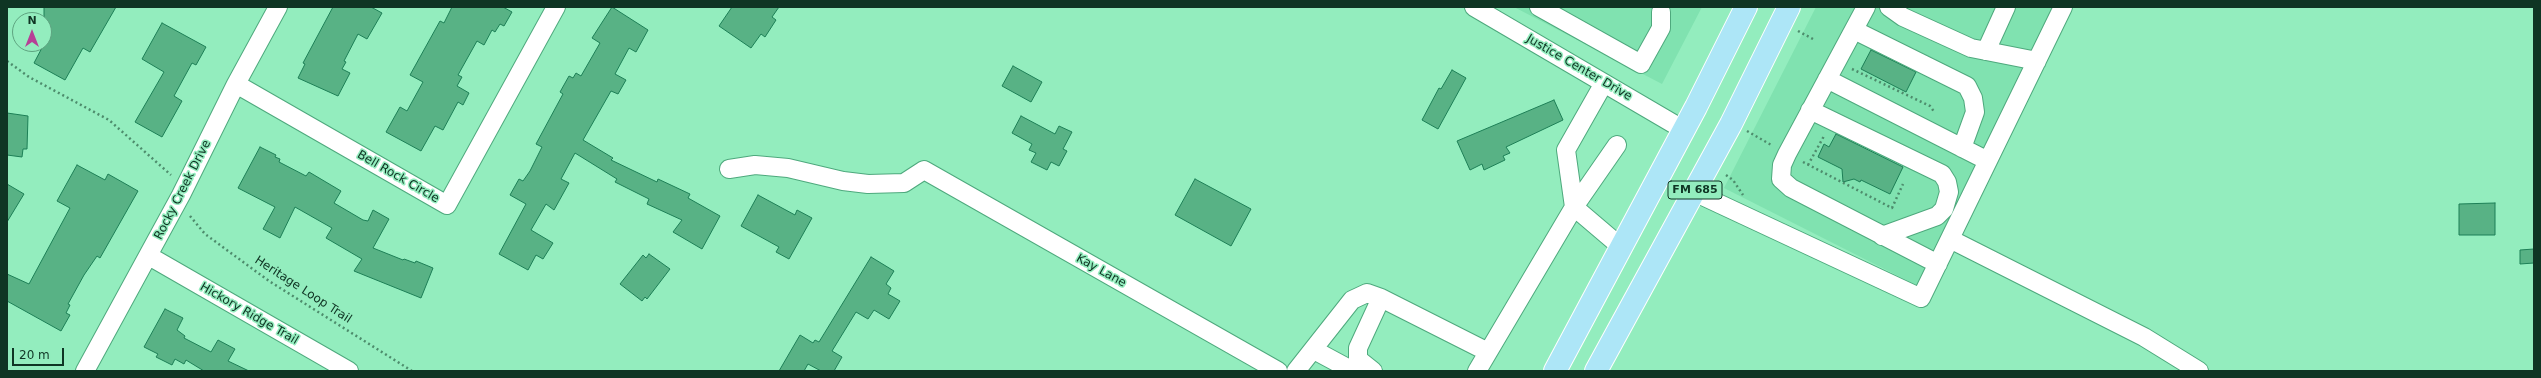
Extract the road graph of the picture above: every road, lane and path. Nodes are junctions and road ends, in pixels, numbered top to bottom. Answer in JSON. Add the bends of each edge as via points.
{"nodes":[{"id":1,"x":278,"y":7,"type":"edge"},
{"id":2,"x":556,"y":7,"type":"edge"},
{"id":3,"x":1474,"y":7,"type":"edge"},
{"id":4,"x":1539,"y":7,"type":"edge"},
{"id":5,"x":1746,"y":7,"type":"edge"},
{"id":6,"x":1789,"y":7,"type":"edge"},
{"id":7,"x":1866,"y":7,"type":"edge"},
{"id":8,"x":1889,"y":7,"type":"edge"},
{"id":9,"x":2006,"y":7,"type":"edge"},
{"id":10,"x":2064,"y":7,"type":"edge"},
{"id":11,"x":1659,"y":9,"type":"edge"},
{"id":12,"x":1497,"y":13,"type":"edge"},
{"id":13,"x":1854,"y":30,"type":"junction"},
{"id":14,"x":1798,"y":31,"type":"dead end"},
{"id":15,"x":1813,"y":39,"type":"dead end"},
{"id":16,"x":1986,"y":51,"type":"junction"},
{"id":17,"x":7,"y":61,"type":"edge"},
{"id":18,"x":2037,"y":61,"type":"junction"},
{"id":19,"x":1851,"y":63,"type":"dead end"},
{"id":20,"x":1827,"y":79,"type":"junction"},
{"id":21,"x":1604,"y":83,"type":"junction"},
{"id":22,"x":236,"y":84,"type":"junction"},
{"id":23,"x":1810,"y":110,"type":"junction"},
{"id":24,"x":1937,"y":116,"type":"dead end"},
{"id":25,"x":1684,"y":130,"type":"junction"},
{"id":26,"x":1747,"y":131,"type":"dead end"},
{"id":27,"x":1826,"y":133,"type":"dead end"},
{"id":28,"x":1617,"y":145,"type":"dead end"},
{"id":29,"x":1775,"y":147,"type":"dead end"},
{"id":30,"x":1962,"y":148,"type":"junction"},
{"id":31,"x":1988,"y":161,"type":"junction"},
{"id":32,"x":1802,"y":162,"type":"dead end"},
{"id":33,"x":1808,"y":165,"type":"junction"},
{"id":34,"x":728,"y":169,"type":"dead end"},
{"id":35,"x":169,"y":171,"type":"dead end"},
{"id":36,"x":1903,"y":184,"type":"dead end"},
{"id":37,"x":1694,"y":192,"type":"junction"},
{"id":38,"x":1574,"y":207,"type":"junction"},
{"id":39,"x":190,"y":217,"type":"dead end"},
{"id":40,"x":1882,"y":236,"type":"junction"},
{"id":41,"x":1950,"y":239,"type":"junction"},
{"id":42,"x":1621,"y":247,"type":"junction"},
{"id":43,"x":149,"y":256,"type":"junction"},
{"id":44,"x":1938,"y":264,"type":"junction"},
{"id":45,"x":1381,"y":298,"type":"junction"},
{"id":46,"x":1314,"y":350,"type":"junction"},
{"id":47,"x":1488,"y":352,"type":"junction"},
{"id":48,"x":85,"y":371,"type":"edge"},
{"id":49,"x":349,"y":371,"type":"edge"},
{"id":50,"x":412,"y":371,"type":"edge"},
{"id":51,"x":1278,"y":371,"type":"edge"},
{"id":52,"x":1296,"y":371,"type":"edge"},
{"id":53,"x":1353,"y":371,"type":"edge"},
{"id":54,"x":1373,"y":371,"type":"edge"},
{"id":55,"x":1477,"y":371,"type":"edge"},
{"id":56,"x":1555,"y":371,"type":"edge"},
{"id":57,"x":1596,"y":371,"type":"edge"},
{"id":58,"x":2198,"y":371,"type":"edge"}],
"edges":[{"from":1,"to":22,"type":"street","name":"Rocky Creek Drive"},
{"from":2,"to":22,"type":"street","name":"Bell Rock Circle","via":[[447,205]]},
{"from":3,"to":12,"type":"street","name":"Justice Center Drive"},
{"from":4,"to":11,"type":"street","via":[[1641,64],[1661,28]]},
{"from":5,"to":25,"type":"main road","number":"FM 685"},
{"from":6,"to":37,"type":"main road","number":"FM 685"},
{"from":7,"to":13,"type":"street"},
{"from":8,"to":16,"type":"street","via":[[1903,17],[1971,48]]},
{"from":9,"to":16,"type":"street"},
{"from":10,"to":18,"type":"street"},
{"from":12,"to":21,"type":"street","name":"Justice Center Drive"},
{"from":13,"to":20,"type":"street"},
{"from":13,"to":30,"type":"street","via":[[1967,86],[1973,98],[1975,112]]},
{"from":14,"to":15,"type":"path"},
{"from":16,"to":18,"type":"street"},
{"from":17,"to":35,"type":"path","via":[[29,77],[109,120]]},
{"from":18,"to":31,"type":"street"},
{"from":19,"to":24,"type":"path","via":[[1849,68],[1930,106]]},
{"from":20,"to":23,"type":"street"},
{"from":20,"to":30,"type":"street"},
{"from":21,"to":25,"type":"street","name":"Justice Center Drive"},
{"from":21,"to":38,"type":"street","via":[[1566,150]]},
{"from":22,"to":43,"type":"street","name":"Rocky Creek Drive"},
{"from":23,"to":40,"type":"street","via":[[1782,165],[1781,179],[1791,188]]},
{"from":23,"to":40,"type":"street","via":[[1942,174],[1947,182],[1949,192],[1944,209],[1937,216]]},
{"from":25,"to":42,"type":"main road","number":"FM 685"},
{"from":26,"to":29,"type":"path"},
{"from":27,"to":33,"type":"path"},
{"from":28,"to":38,"type":"street"},
{"from":30,"to":31,"type":"street"},
{"from":31,"to":41,"type":"street"},
{"from":32,"to":33,"type":"path"},
{"from":33,"to":36,"type":"path","via":[[1892,208]]},
{"from":34,"to":51,"type":"street","name":"Kay Lane","via":[[755,165],[788,168],[868,184],[904,183],[924,170]]},
{"from":37,"to":44,"type":"street","via":[[1921,298]]},
{"from":37,"to":57,"type":"main road","number":"FM 685"},
{"from":38,"to":42,"type":"street"},
{"from":38,"to":47,"type":"street"},
{"from":39,"to":50,"type":"path","name":"Heritage Loop Trail","via":[[205,234],[268,281]]},
{"from":40,"to":44,"type":"street"},
{"from":41,"to":44,"type":"street"},
{"from":41,"to":58,"type":"street","via":[[2144,337]]},
{"from":42,"to":56,"type":"main road","number":"FM 685"},
{"from":43,"to":48,"type":"street","name":"Rocky Creek Drive"},
{"from":43,"to":49,"type":"street","name":"Hickory Ridge Trail"},
{"from":45,"to":46,"type":"street","via":[[1367,293],[1352,300]]},
{"from":45,"to":47,"type":"street"},
{"from":45,"to":54,"type":"street","via":[[1358,348],[1358,359]]},
{"from":46,"to":52,"type":"street"},
{"from":46,"to":53,"type":"street"},
{"from":47,"to":55,"type":"street"}]}
